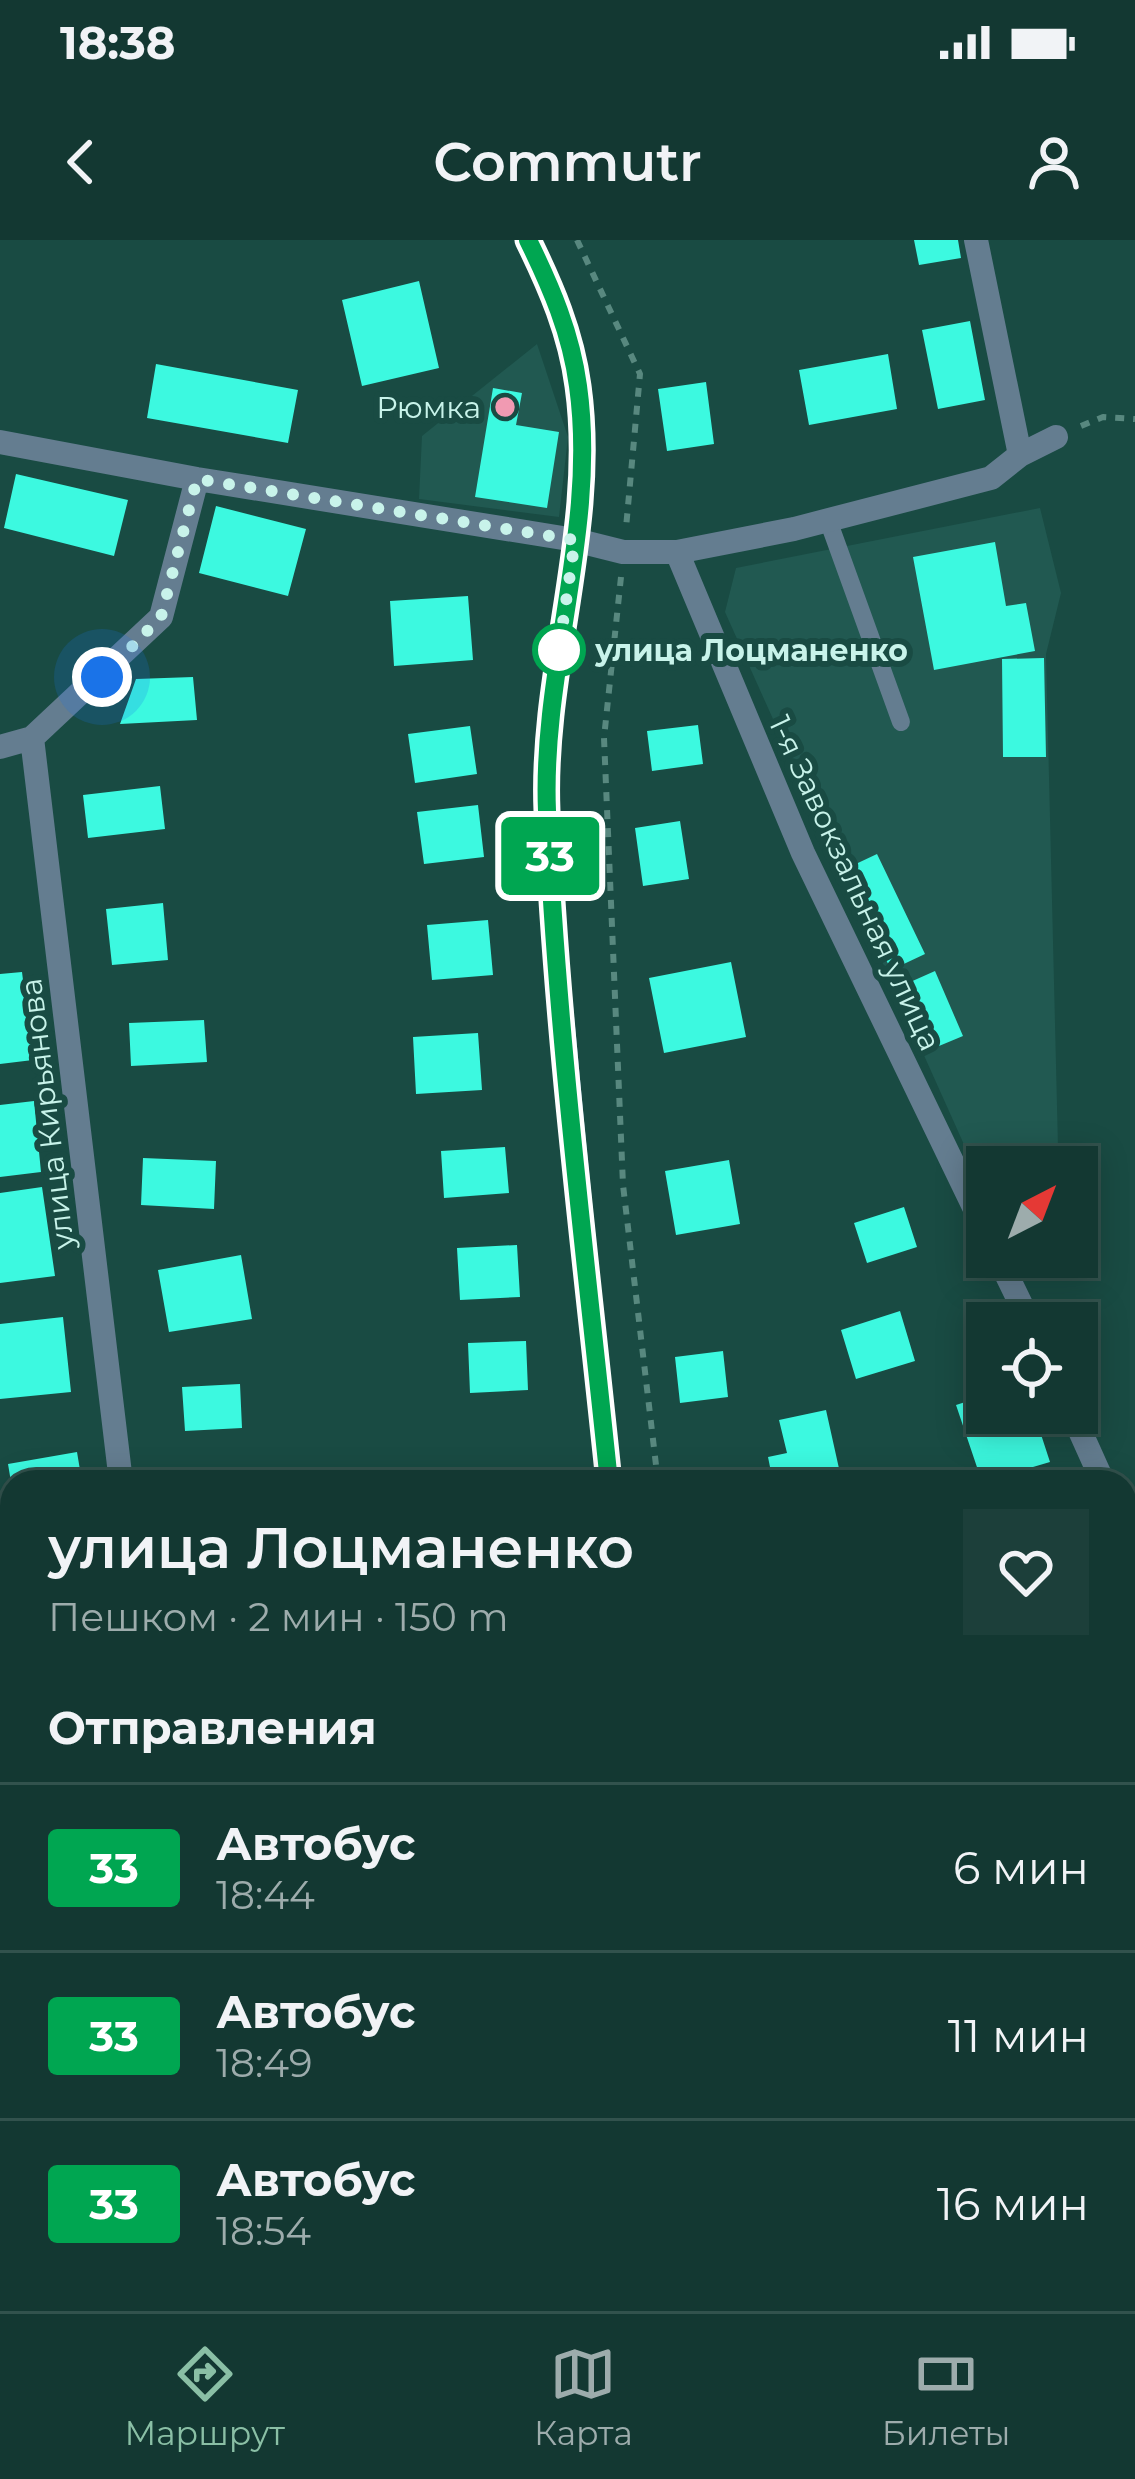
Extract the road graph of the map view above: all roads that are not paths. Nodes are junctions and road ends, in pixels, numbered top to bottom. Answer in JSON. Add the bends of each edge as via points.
{"nodes":[{"id":1,"x":528,"y":240,"type":"edge"},
{"id":2,"x":976,"y":240,"type":"edge"},
{"id":3,"x":1056,"y":437,"type":"road end"},
{"id":4,"x":0,"y":442,"type":"edge"},
{"id":5,"x":1020,"y":455,"type":"junction"},
{"id":6,"x":197,"y":479,"type":"junction"},
{"id":7,"x":828,"y":520,"type":"junction"},
{"id":8,"x":575,"y":540,"type":"junction"},
{"id":9,"x":677,"y":552,"type":"junction"},
{"id":10,"x":901,"y":722,"type":"dead end"},
{"id":11,"x":32,"y":738,"type":"junction"},
{"id":12,"x":0,"y":747,"type":"edge"},
{"id":13,"x":966,"y":1191,"type":"edge"},
{"id":14,"x":1081,"y":1434,"type":"edge"},
{"id":15,"x":121,"y":1470,"type":"edge"},
{"id":16,"x":608,"y":1470,"type":"edge"},
{"id":17,"x":1098,"y":1470,"type":"edge"}],
"edges":[{"from":1,"to":8,"type":"main road","via":[[556,299],[578,380],[583,443]]},
{"from":2,"to":5,"type":"street"},
{"from":3,"to":5,"type":"street"},
{"from":4,"to":6,"type":"street"},
{"from":5,"to":7,"type":"street","via":[[991,478]]},
{"from":6,"to":8,"type":"street"},
{"from":6,"to":11,"type":"street","via":[[161,617]]},
{"from":7,"to":9,"type":"street"},
{"from":7,"to":10,"type":"lane"},
{"from":8,"to":9,"type":"street","via":[[623,552]]},
{"from":8,"to":16,"type":"main road","via":[[547,737],[547,808]]},
{"from":9,"to":13,"type":"street","name":"1-я Завокзальная улица","via":[[803,853]]},
{"from":11,"to":12,"type":"street"},
{"from":11,"to":15,"type":"street","name":"улица Кирьянова"},
{"from":14,"to":17,"type":"street"}]}
